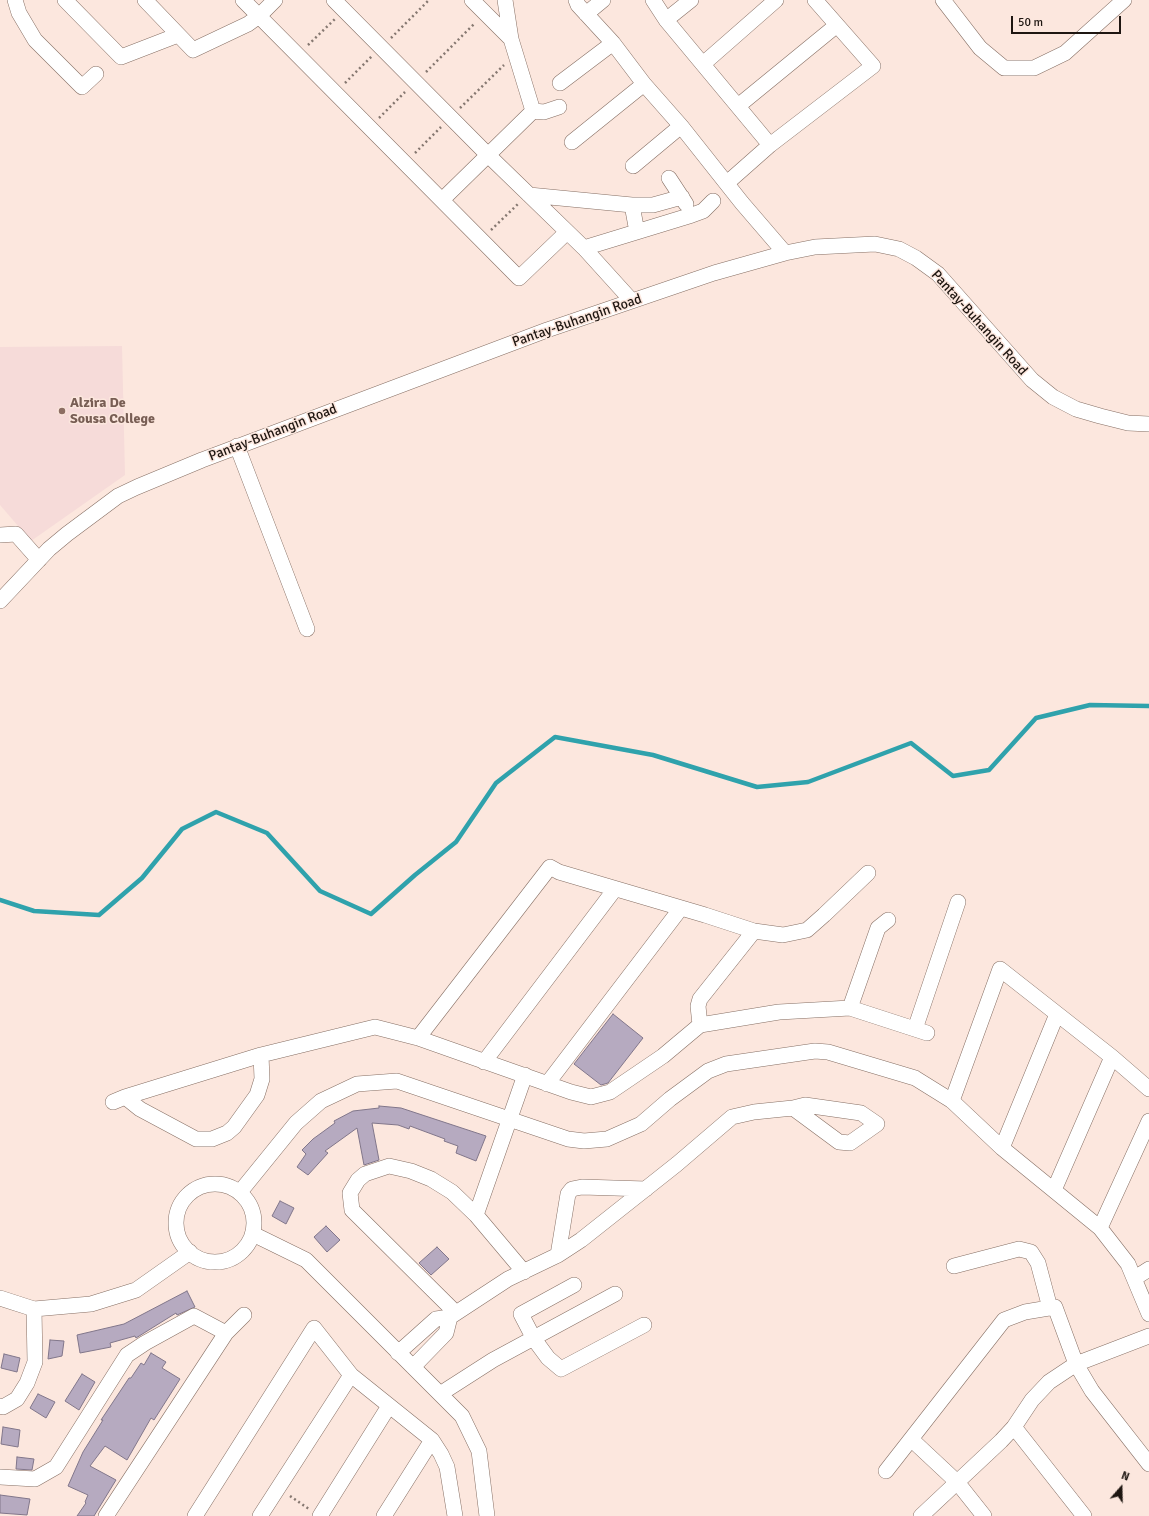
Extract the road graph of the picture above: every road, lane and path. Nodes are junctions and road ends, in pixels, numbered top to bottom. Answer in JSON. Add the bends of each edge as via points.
{"nodes":[{"id":1,"x":15,"y":0,"type":"edge"},
{"id":2,"x":65,"y":0,"type":"edge"},
{"id":3,"x":144,"y":0,"type":"edge"},
{"id":4,"x":243,"y":0,"type":"edge"},
{"id":5,"x":275,"y":0,"type":"edge"},
{"id":6,"x":472,"y":0,"type":"edge"},
{"id":7,"x":505,"y":0,"type":"edge"},
{"id":8,"x":576,"y":0,"type":"edge"},
{"id":9,"x":603,"y":0,"type":"edge"},
{"id":10,"x":652,"y":0,"type":"edge"},
{"id":11,"x":691,"y":0,"type":"edge"},
{"id":12,"x":776,"y":0,"type":"edge"},
{"id":13,"x":815,"y":0,"type":"edge"},
{"id":14,"x":943,"y":0,"type":"edge"},
{"id":15,"x":1124,"y":0,"type":"edge"},
{"id":16,"x":339,"y":5,"type":"edge"},
{"id":17,"x":486,"y":13,"type":"junction"},
{"id":18,"x":586,"y":14,"type":"junction"},
{"id":19,"x":259,"y":16,"type":"junction"},
{"id":20,"x":666,"y":20,"type":"junction"},
{"id":21,"x":837,"y":25,"type":"junction"},
{"id":22,"x":178,"y":35,"type":"junction"},
{"id":23,"x":512,"y":39,"type":"junction"},
{"id":24,"x":612,"y":44,"type":"junction"},
{"id":25,"x":297,"y":55,"type":"junction"},
{"id":26,"x":703,"y":64,"type":"junction"},
{"id":27,"x":96,"y":74,"type":"dead end"},
{"id":28,"x":416,"y":82,"type":"junction"},
{"id":29,"x":560,"y":83,"type":"dead end"},
{"id":30,"x":644,"y":84,"type":"junction"},
{"id":31,"x":738,"y":106,"type":"junction"},
{"id":32,"x":559,"y":108,"type":"dead end"},
{"id":33,"x":533,"y":111,"type":"junction"},
{"id":34,"x":681,"y":126,"type":"junction"},
{"id":35,"x":370,"y":128,"type":"junction"},
{"id":36,"x":572,"y":142,"type":"dead end"},
{"id":37,"x":770,"y":145,"type":"junction"},
{"id":38,"x":488,"y":155,"type":"junction"},
{"id":39,"x":633,"y":166,"type":"dead end"},
{"id":40,"x":669,"y":178,"type":"dead end"},
{"id":41,"x":727,"y":183,"type":"junction"},
{"id":42,"x":529,"y":195,"type":"junction"},
{"id":43,"x":682,"y":197,"type":"junction"},
{"id":44,"x":442,"y":200,"type":"junction"},
{"id":45,"x":713,"y":201,"type":"dead end"},
{"id":46,"x":632,"y":205,"type":"junction"},
{"id":47,"x":692,"y":215,"type":"junction"},
{"id":48,"x":567,"y":232,"type":"junction"},
{"id":49,"x":637,"y":232,"type":"junction"},
{"id":50,"x":481,"y":239,"type":"junction"},
{"id":51,"x":584,"y":248,"type":"junction"},
{"id":52,"x":785,"y":253,"type":"junction"},
{"id":53,"x":632,"y":301,"type":"junction"},
{"id":54,"x":1149,"y":424,"type":"edge"},
{"id":55,"x":236,"y":446,"type":"junction"},
{"id":56,"x":0,"y":535,"type":"edge"},
{"id":57,"x":39,"y":560,"type":"junction"},
{"id":58,"x":0,"y":601,"type":"edge"},
{"id":59,"x":307,"y":629,"type":"dead end"},
{"id":60,"x":868,"y":873,"type":"dead end"},
{"id":61,"x":615,"y":889,"type":"junction"},
{"id":62,"x":958,"y":902,"type":"dead end"},
{"id":63,"x":681,"y":908,"type":"junction"},
{"id":64,"x":888,"y":920,"type":"dead end"},
{"id":65,"x":754,"y":931,"type":"junction"},
{"id":66,"x":850,"y":1008,"type":"junction"},
{"id":67,"x":1057,"y":1014,"type":"junction"},
{"id":68,"x":700,"y":1025,"type":"junction"},
{"id":69,"x":418,"y":1038,"type":"junction"},
{"id":70,"x":261,"y":1055,"type":"junction"},
{"id":71,"x":1112,"y":1057,"type":"junction"},
{"id":72,"x":484,"y":1062,"type":"junction"},
{"id":73,"x":525,"y":1075,"type":"junction"},
{"id":74,"x":547,"y":1084,"type":"junction"},
{"id":75,"x":1149,"y":1089,"type":"edge"},
{"id":76,"x":952,"y":1101,"type":"junction"},
{"id":77,"x":793,"y":1108,"type":"junction"},
{"id":78,"x":508,"y":1120,"type":"junction"},
{"id":79,"x":1149,"y":1121,"type":"edge"},
{"id":80,"x":1002,"y":1148,"type":"junction"},
{"id":81,"x":646,"y":1189,"type":"junction"},
{"id":82,"x":1054,"y":1190,"type":"junction"},
{"id":83,"x":240,"y":1192,"type":"junction"},
{"id":84,"x":476,"y":1215,"type":"junction"},
{"id":85,"x":1100,"y":1228,"type":"junction"},
{"id":86,"x":253,"y":1234,"type":"junction"},
{"id":87,"x":190,"y":1252,"type":"junction"},
{"id":88,"x":558,"y":1255,"type":"junction"},
{"id":89,"x":954,"y":1266,"type":"dead end"},
{"id":90,"x":1149,"y":1269,"type":"edge"},
{"id":91,"x":524,"y":1272,"type":"junction"},
{"id":92,"x":1135,"y":1278,"type":"junction"},
{"id":93,"x":574,"y":1285,"type":"dead end"},
{"id":94,"x":615,"y":1294,"type":"dead end"},
{"id":95,"x":0,"y":1298,"type":"edge"},
{"id":96,"x":1050,"y":1308,"type":"junction"},
{"id":97,"x":34,"y":1309,"type":"junction"},
{"id":98,"x":1149,"y":1314,"type":"edge"},
{"id":99,"x":244,"y":1315,"type":"dead end"},
{"id":100,"x":453,"y":1315,"type":"junction"},
{"id":101,"x":644,"y":1325,"type":"dead end"},
{"id":102,"x":226,"y":1333,"type":"junction"},
{"id":103,"x":1149,"y":1336,"type":"edge"},
{"id":104,"x":534,"y":1339,"type":"junction"},
{"id":105,"x":398,"y":1354,"type":"junction"},
{"id":106,"x":1076,"y":1364,"type":"junction"},
{"id":107,"x":413,"y":1367,"type":"junction"},
{"id":108,"x":351,"y":1375,"type":"junction"},
{"id":109,"x":440,"y":1394,"type":"junction"},
{"id":110,"x":0,"y":1406,"type":"edge"},
{"id":111,"x":389,"y":1406,"type":"junction"},
{"id":112,"x":1014,"y":1426,"type":"junction"},
{"id":113,"x":910,"y":1439,"type":"junction"},
{"id":114,"x":432,"y":1440,"type":"junction"},
{"id":115,"x":1149,"y":1464,"type":"edge"},
{"id":116,"x":886,"y":1471,"type":"dead end"},
{"id":117,"x":0,"y":1478,"type":"edge"},
{"id":118,"x":957,"y":1482,"type":"junction"},
{"id":119,"x":278,"y":1489,"type":"junction"},
{"id":120,"x":453,"y":1514,"type":"edge"},
{"id":121,"x":106,"y":1516,"type":"edge"},
{"id":122,"x":195,"y":1516,"type":"edge"},
{"id":123,"x":260,"y":1516,"type":"edge"},
{"id":124,"x":320,"y":1516,"type":"edge"},
{"id":125,"x":384,"y":1516,"type":"edge"},
{"id":126,"x":487,"y":1516,"type":"edge"},
{"id":127,"x":921,"y":1516,"type":"edge"},
{"id":128,"x":984,"y":1516,"type":"edge"},
{"id":129,"x":1084,"y":1516,"type":"edge"}],
"edges":[{"from":1,"to":27,"type":"street","via":[[19,13],[35,40],[82,87]]},
{"from":2,"to":22,"type":"street","via":[[121,57]]},
{"from":3,"to":22,"type":"street"},
{"from":4,"to":19,"type":"street"},
{"from":5,"to":19,"type":"street"},
{"from":6,"to":17,"type":"street"},
{"from":7,"to":23,"type":"street"},
{"from":8,"to":18,"type":"street"},
{"from":9,"to":18,"type":"street"},
{"from":10,"to":20,"type":"street"},
{"from":11,"to":20,"type":"street"},
{"from":12,"to":26,"type":"street"},
{"from":13,"to":21,"type":"street"},
{"from":14,"to":15,"type":"street","via":[[980,48],[1004,68],[1034,68],[1066,53]]},
{"from":16,"to":25,"type":"path"},
{"from":16,"to":28,"type":"street"},
{"from":17,"to":23,"type":"street"},
{"from":17,"to":28,"type":"path"},
{"from":18,"to":24,"type":"street"},
{"from":19,"to":22,"type":"street","via":[[248,24],[193,50]]},
{"from":19,"to":25,"type":"street"},
{"from":20,"to":26,"type":"street"},
{"from":21,"to":31,"type":"street"},
{"from":21,"to":37,"type":"street","via":[[873,66]]},
{"from":23,"to":33,"type":"street"},
{"from":24,"to":29,"type":"street"},
{"from":24,"to":30,"type":"street"},
{"from":25,"to":35,"type":"street"},
{"from":26,"to":31,"type":"street"},
{"from":28,"to":35,"type":"path"},
{"from":28,"to":38,"type":"street"},
{"from":30,"to":34,"type":"street"},
{"from":30,"to":36,"type":"street"},
{"from":31,"to":37,"type":"street"},
{"from":32,"to":33,"type":"street","via":[[544,112]]},
{"from":33,"to":38,"type":"street"},
{"from":34,"to":39,"type":"street"},
{"from":34,"to":41,"type":"street"},
{"from":35,"to":44,"type":"street"},
{"from":37,"to":41,"type":"street"},
{"from":38,"to":42,"type":"street"},
{"from":38,"to":44,"type":"street"},
{"from":40,"to":43,"type":"street"},
{"from":41,"to":52,"type":"street"},
{"from":42,"to":46,"type":"street"},
{"from":42,"to":48,"type":"street"},
{"from":42,"to":50,"type":"path"},
{"from":43,"to":46,"type":"street","via":[[653,205]]},
{"from":43,"to":47,"type":"street"},
{"from":44,"to":50,"type":"street"},
{"from":45,"to":47,"type":"street","via":[[703,211]]},
{"from":46,"to":49,"type":"street"},
{"from":47,"to":49,"type":"street"},
{"from":48,"to":50,"type":"street","via":[[519,278]]},
{"from":48,"to":51,"type":"street"},
{"from":49,"to":51,"type":"street"},
{"from":51,"to":53,"type":"street"},
{"from":52,"to":53,"type":"street","name":"Pantay-Buhangin Road","via":[[714,273]]},
{"from":52,"to":54,"type":"street","name":"Pantay-Buhangin Road","via":[[815,247],[875,244],[899,249],[938,274],[1032,380],[1053,397],[1076,409],[1100,416],[1128,423]]},
{"from":53,"to":55,"type":"street","name":"Pantay-Buhangin Road"},
{"from":55,"to":57,"type":"street","name":"Pantay-Buhangin Road","via":[[118,496],[67,534]]},
{"from":55,"to":59,"type":"street"},
{"from":56,"to":57,"type":"street","via":[[16,534]]},
{"from":57,"to":58,"type":"street","name":"Pantay-Buhangin Road"},
{"from":60,"to":65,"type":"street","via":[[806,930],[784,935]]},
{"from":61,"to":63,"type":"street"},
{"from":61,"to":69,"type":"street","via":[[550,867]]},
{"from":61,"to":72,"type":"street"},
{"from":62,"to":66,"type":"street","via":[[921,1031]]},
{"from":63,"to":65,"type":"street"},
{"from":63,"to":74,"type":"street"},
{"from":64,"to":66,"type":"street","via":[[878,928]]},
{"from":65,"to":68,"type":"street","via":[[700,999]]},
{"from":66,"to":68,"type":"street","via":[[779,1012]]},
{"from":67,"to":71,"type":"street"},
{"from":67,"to":76,"type":"street","via":[[1000,969]]},
{"from":67,"to":80,"type":"street"},
{"from":68,"to":74,"type":"street","via":[[662,1056],[610,1092],[591,1097]]},
{"from":69,"to":70,"type":"street","via":[[375,1027]]},
{"from":69,"to":72,"type":"street"},
{"from":70,"to":70,"type":"street","via":[[119,1099],[196,1139],[212,1139],[234,1127],[257,1094],[262,1079]]},
{"from":71,"to":75,"type":"street"},
{"from":71,"to":82,"type":"street"},
{"from":72,"to":73,"type":"street"},
{"from":73,"to":74,"type":"street"},
{"from":73,"to":78,"type":"street"},
{"from":76,"to":78,"type":"street","via":[[915,1078],[828,1052],[816,1051],[726,1064],[708,1071],[641,1124],[607,1139],[568,1139]]},
{"from":76,"to":80,"type":"street"},
{"from":77,"to":77,"type":"street","via":[[838,1142],[850,1144],[877,1124],[861,1113],[805,1105]]},
{"from":77,"to":81,"type":"street","via":[[754,1112],[732,1118]]},
{"from":78,"to":83,"type":"street","via":[[396,1081],[357,1084],[321,1101],[296,1123]]},
{"from":78,"to":84,"type":"street"},
{"from":79,"to":85,"type":"street"},
{"from":80,"to":82,"type":"street"},
{"from":81,"to":88,"type":"street"},
{"from":81,"to":88,"type":"street","via":[[572,1189],[568,1194]]},
{"from":82,"to":85,"type":"street"},
{"from":83,"to":86,"type":"street","via":[[251,1207],[254,1220]]},
{"from":83,"to":87,"type":"street","via":[[219,1184],[207,1185],[186,1197],[176,1219],[177,1231]]},
{"from":84,"to":91,"type":"street"},
{"from":84,"to":100,"type":"street","via":[[452,1192],[431,1178],[389,1166],[365,1174],[350,1193],[352,1210]]},
{"from":85,"to":92,"type":"street","via":[[1128,1264]]},
{"from":86,"to":87,"type":"street","via":[[247,1246],[238,1255],[226,1260],[213,1262],[201,1259]]},
{"from":86,"to":105,"type":"street","via":[[306,1260]]},
{"from":87,"to":97,"type":"street","via":[[136,1290],[91,1304]]},
{"from":88,"to":91,"type":"street"},
{"from":89,"to":96,"type":"street","via":[[1019,1249],[1031,1252],[1038,1262]]},
{"from":90,"to":92,"type":"street"},
{"from":91,"to":100,"type":"street","via":[[508,1279]]},
{"from":92,"to":98,"type":"street"},
{"from":93,"to":104,"type":"street","via":[[521,1314]]},
{"from":94,"to":104,"type":"street"},
{"from":95,"to":97,"type":"street"},
{"from":96,"to":106,"type":"street","via":[[1056,1307]]},
{"from":96,"to":113,"type":"street","via":[[1025,1312],[1004,1320]]},
{"from":97,"to":110,"type":"street","via":[[35,1362],[17,1399],[3,1408]]},
{"from":99,"to":102,"type":"street"},
{"from":100,"to":105,"type":"street","via":[[436,1319]]},
{"from":100,"to":107,"type":"street","via":[[446,1333]]},
{"from":101,"to":104,"type":"street","via":[[561,1370]]},
{"from":102,"to":117,"type":"street","via":[[194,1316],[144,1343],[127,1355],[56,1467],[35,1479]]},
{"from":102,"to":121,"type":"street"},
{"from":103,"to":106,"type":"street"},
{"from":104,"to":109,"type":"street","via":[[493,1360]]},
{"from":105,"to":107,"type":"street"},
{"from":106,"to":112,"type":"street","via":[[1049,1382],[1032,1400]]},
{"from":106,"to":115,"type":"street","via":[[1092,1391]]},
{"from":107,"to":109,"type":"street"},
{"from":108,"to":111,"type":"street"},
{"from":108,"to":119,"type":"street"},
{"from":108,"to":122,"type":"street","via":[[314,1328]]},
{"from":109,"to":126,"type":"street","via":[[462,1416],[479,1451]]},
{"from":111,"to":114,"type":"street"},
{"from":111,"to":124,"type":"street"},
{"from":112,"to":118,"type":"street","via":[[1001,1442]]},
{"from":112,"to":129,"type":"street"},
{"from":113,"to":116,"type":"street"},
{"from":113,"to":118,"type":"street"},
{"from":114,"to":120,"type":"street","via":[[447,1467]]},
{"from":114,"to":125,"type":"street"},
{"from":118,"to":127,"type":"street"},
{"from":118,"to":128,"type":"street"},
{"from":119,"to":123,"type":"street"},
{"from":119,"to":124,"type":"path"}]}
